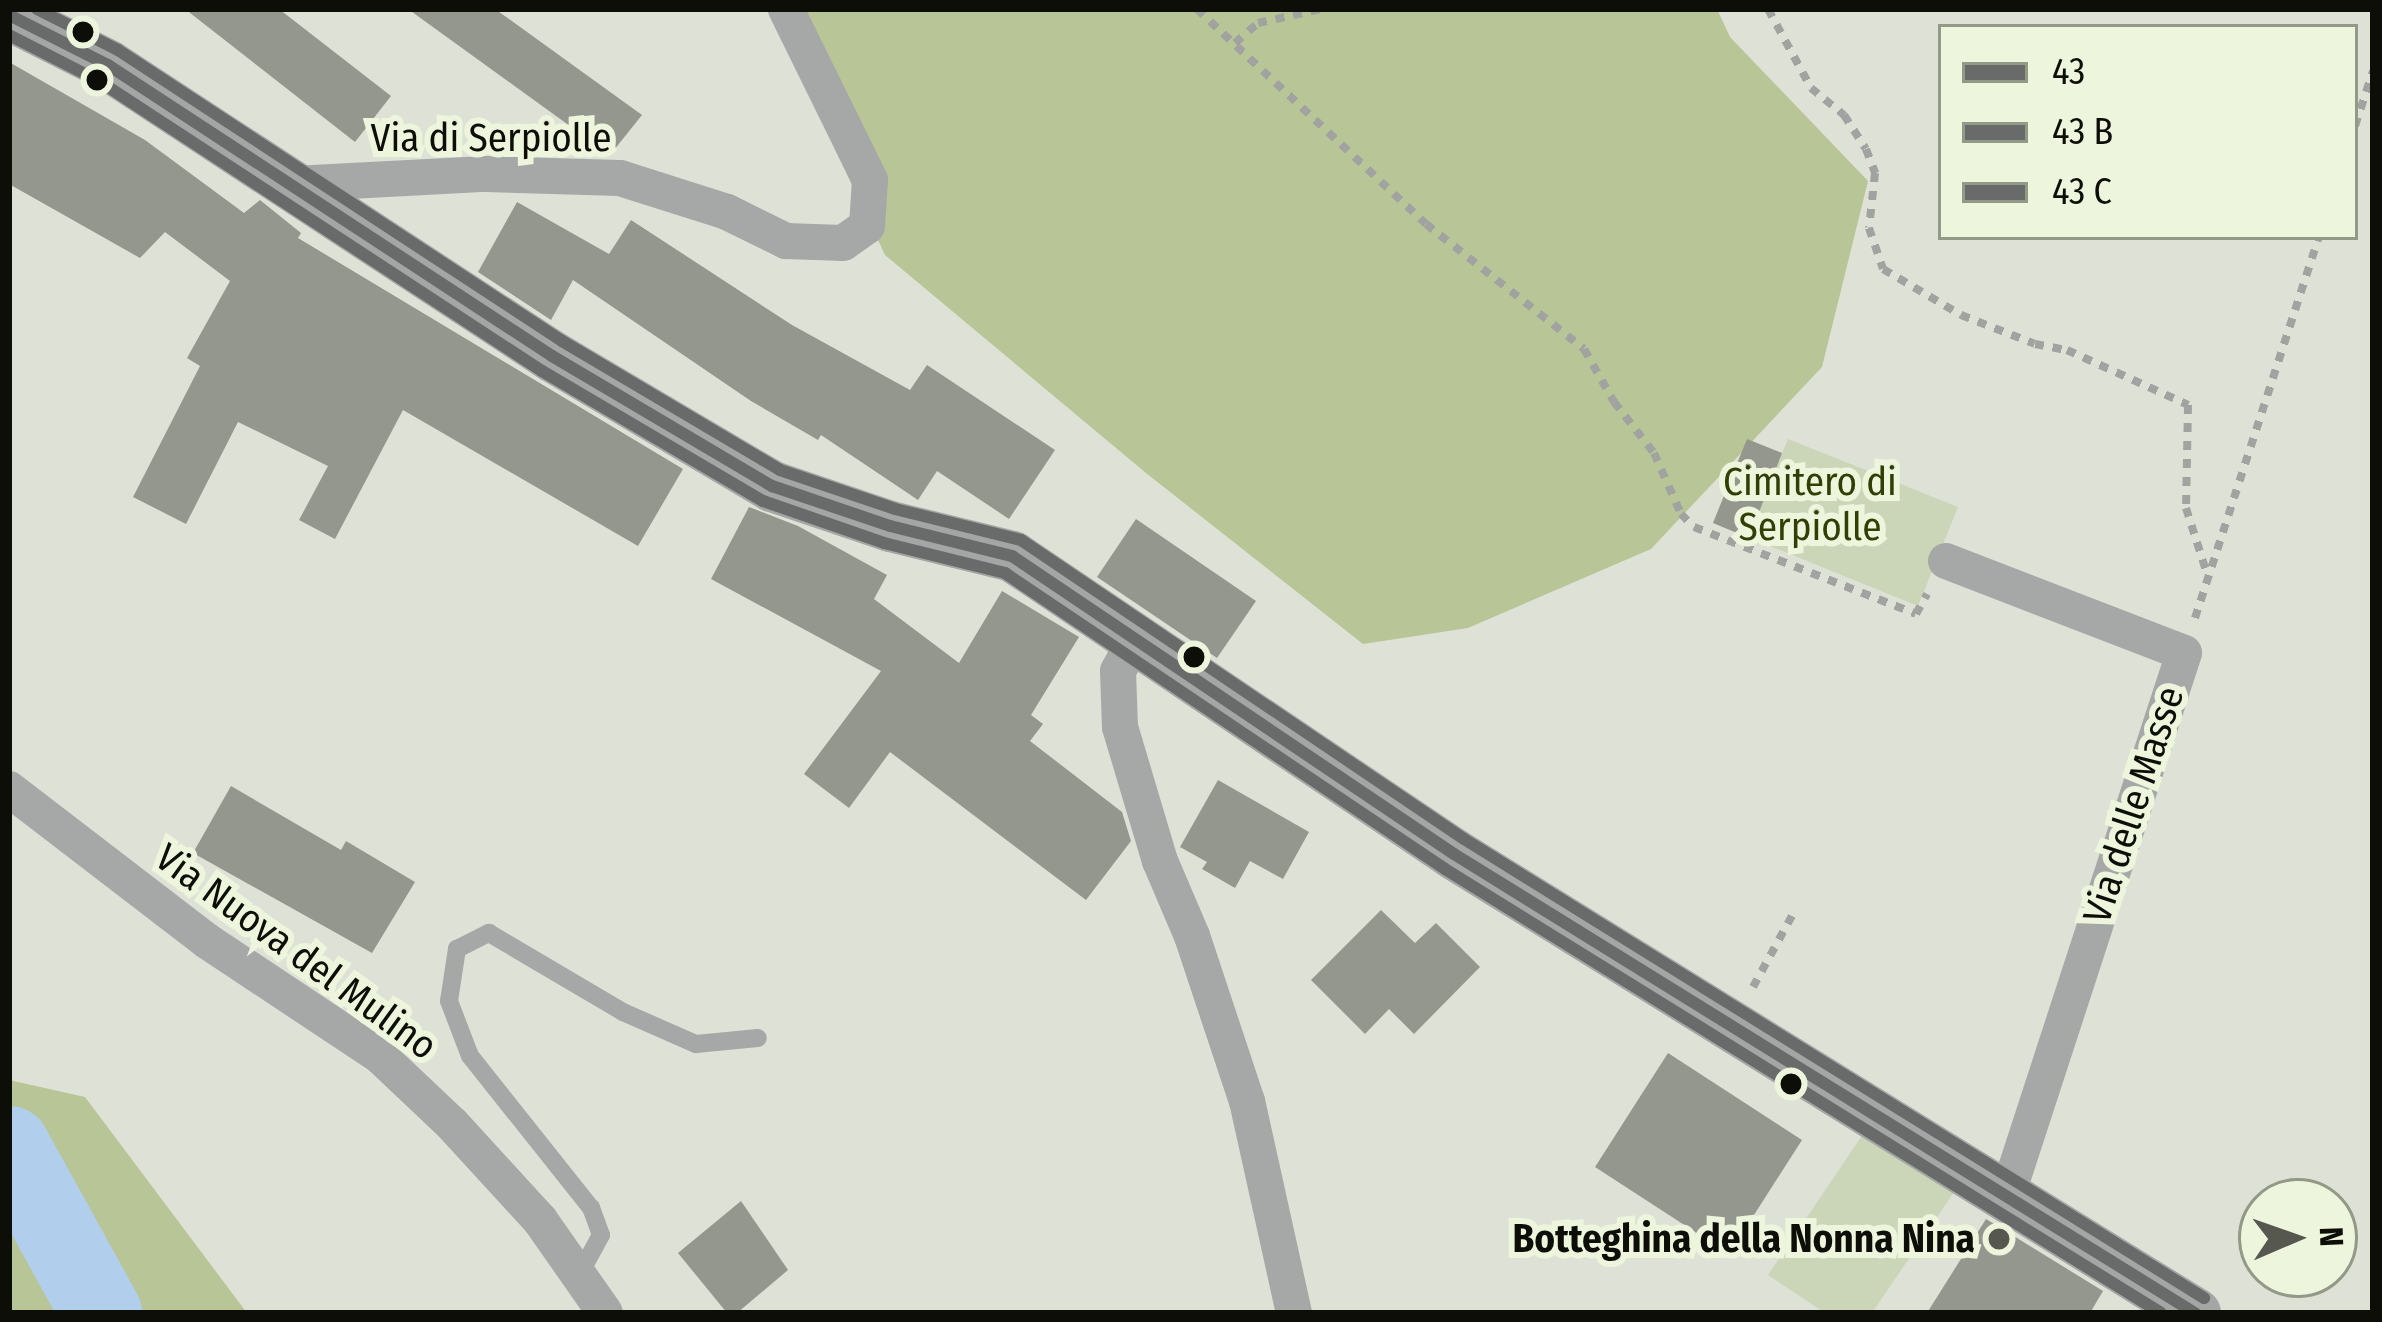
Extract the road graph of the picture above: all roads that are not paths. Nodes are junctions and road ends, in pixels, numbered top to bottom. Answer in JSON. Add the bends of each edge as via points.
{"nodes":[{"id":1,"x":786,"y":9,"type":"edge"},
{"id":2,"x":9,"y":15,"type":"edge"},
{"id":3,"x":293,"y":184,"type":"junction"},
{"id":4,"x":1946,"y":561,"type":"road end"},
{"id":5,"x":1134,"y":642,"type":"junction"},
{"id":6,"x":9,"y":790,"type":"edge"},
{"id":7,"x":758,"y":1038,"type":"dead end"},
{"id":8,"x":2006,"y":1199,"type":"junction"},
{"id":9,"x":578,"y":1277,"type":"junction"},
{"id":10,"x":605,"y":1313,"type":"edge"},
{"id":11,"x":1294,"y":1313,"type":"edge"},
{"id":12,"x":2195,"y":1313,"type":"edge"}],
"edges":[{"from":1,"to":3,"type":"street","name":"Via di Serpiolle","via":[[870,180],[867,226],[843,243],[786,241],[727,212],[620,178],[486,174]]},
{"from":2,"to":3,"type":"street","via":[[108,64]]},
{"from":3,"to":5,"type":"street","via":[[514,332],[772,486],[1012,556]]},
{"from":4,"to":8,"type":"street","name":"Via delle Masse","via":[[2184,653]]},
{"from":5,"to":8,"type":"street","via":[[1454,854]]},
{"from":5,"to":11,"type":"street","via":[[1118,671],[1120,727],[1247,1102]]},
{"from":6,"to":9,"type":"street","name":"Via Nuova del Mulino","via":[[207,941],[380,1056],[540,1220]]},
{"from":7,"to":9,"type":"lane","via":[[696,1043],[623,1012],[489,933],[457,949],[449,1001],[470,1056],[590,1208],[601,1234]]},
{"from":8,"to":12,"type":"street"},
{"from":9,"to":10,"type":"street","name":"Via Nuova del Mulino"}]}
